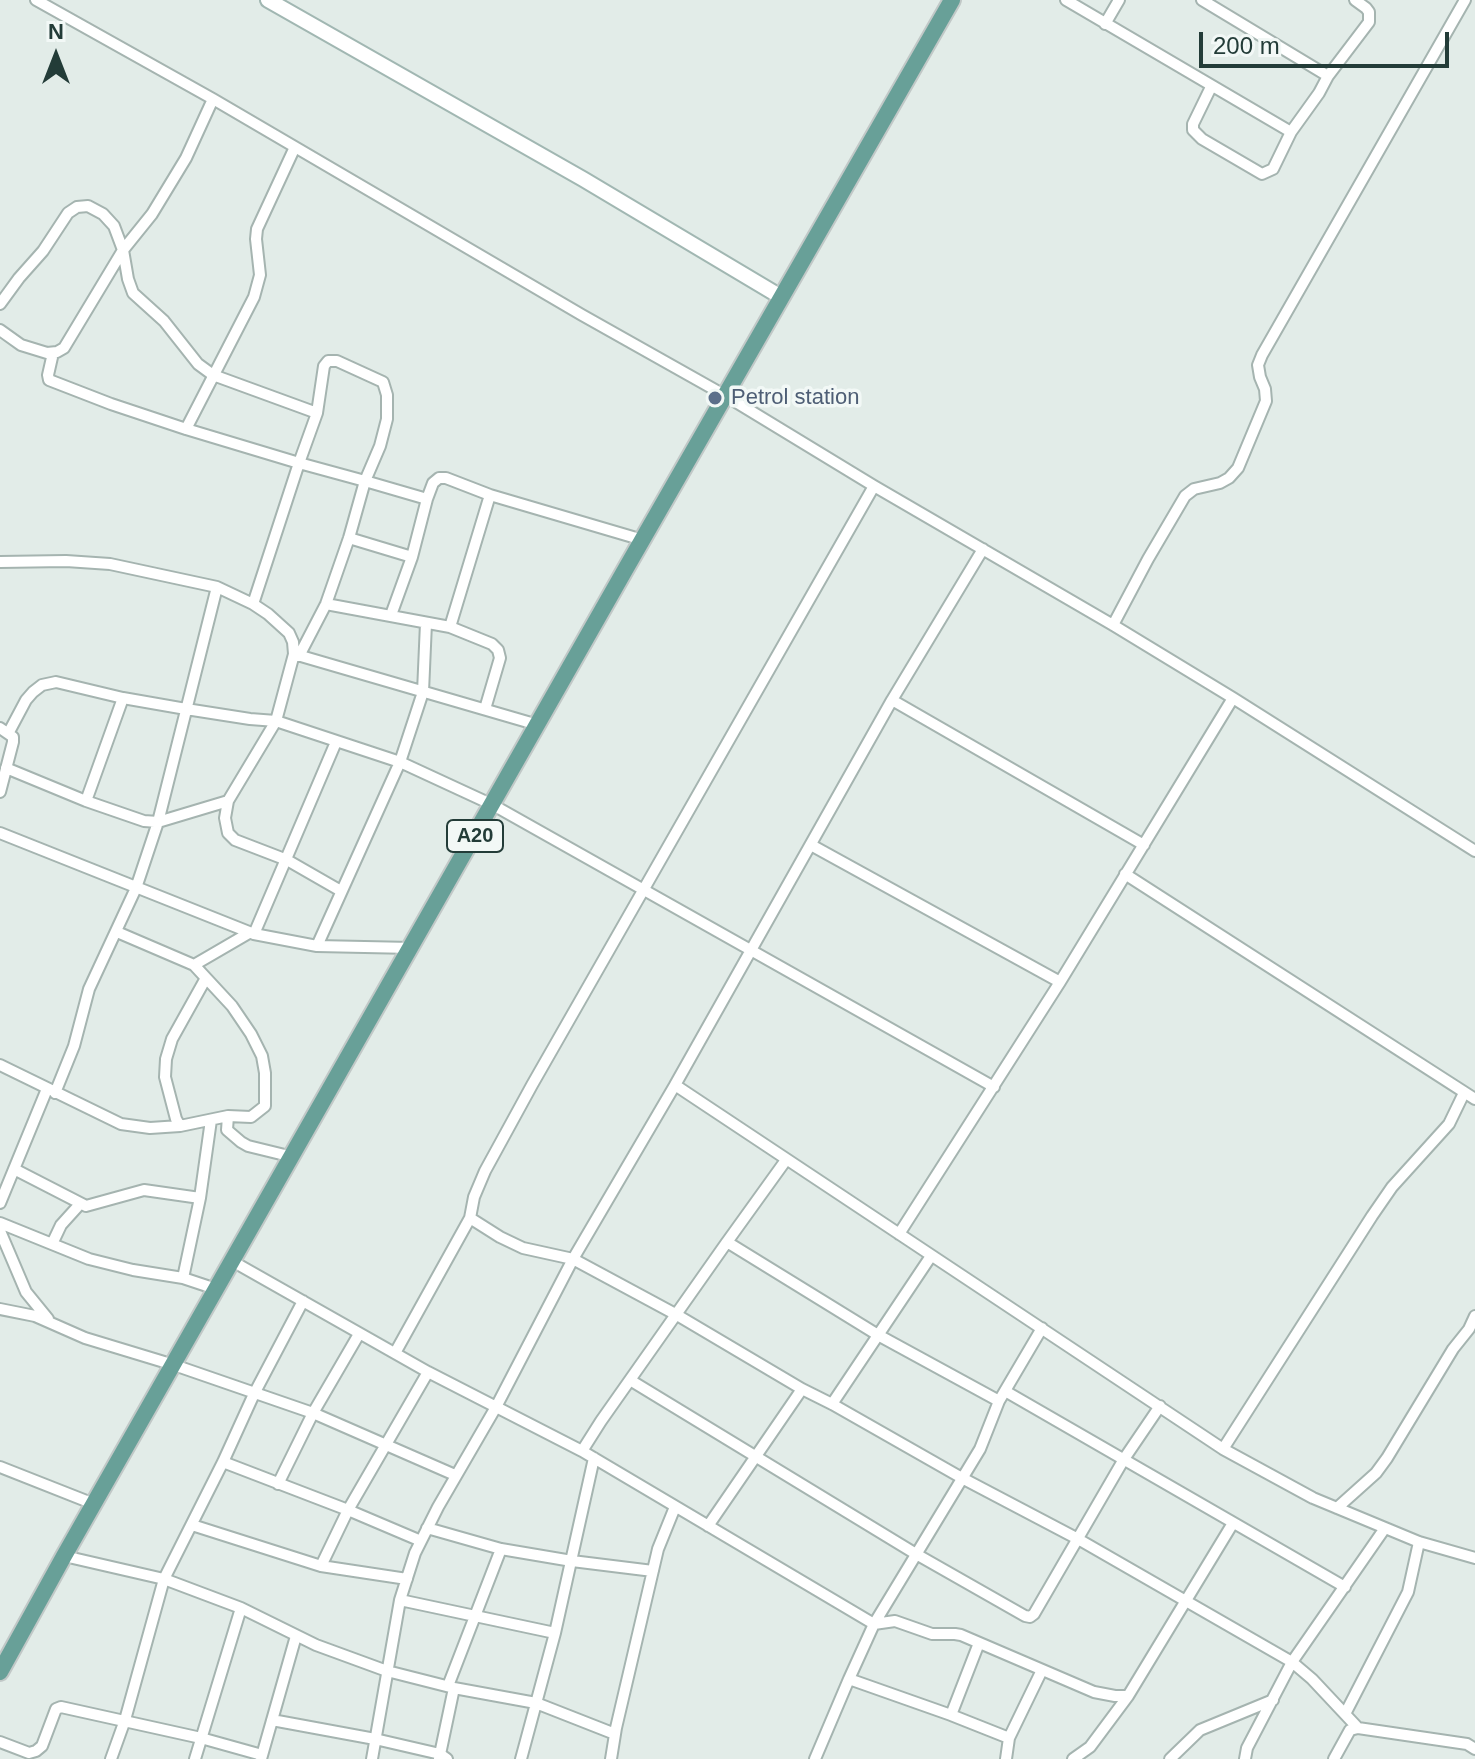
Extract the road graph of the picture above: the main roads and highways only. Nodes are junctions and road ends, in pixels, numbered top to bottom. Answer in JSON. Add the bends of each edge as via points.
{"nodes":[{"id":1,"x":952,"y":0,"type":"edge"},
{"id":2,"x":0,"y":1672,"type":"edge"}],
"edges":[{"from":1,"to":2,"type":"main road","number":"A20"}]}
